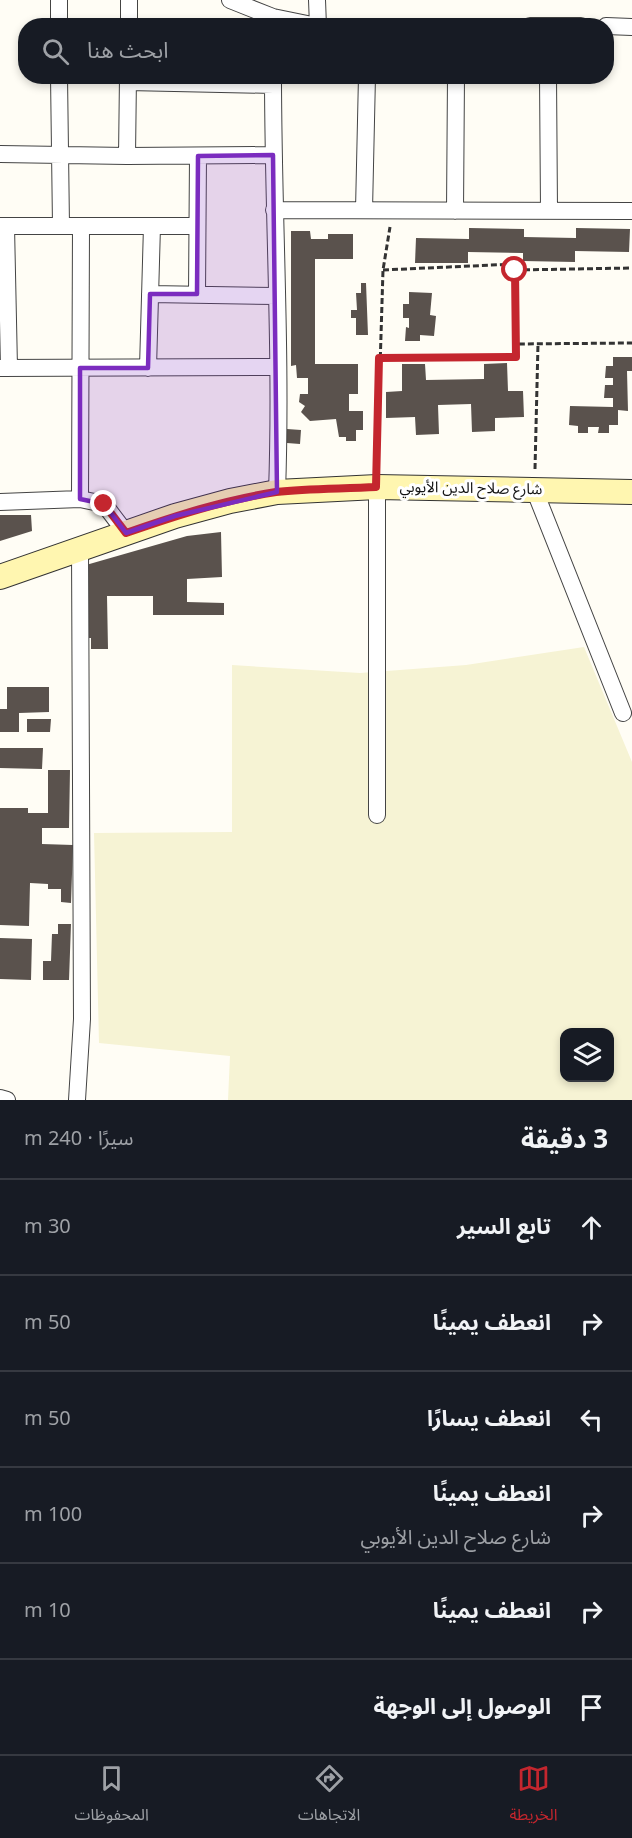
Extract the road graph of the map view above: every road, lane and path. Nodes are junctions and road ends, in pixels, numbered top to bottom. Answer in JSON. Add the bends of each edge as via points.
{"nodes":[{"id":1,"x":59,"y":0,"type":"edge"},
{"id":2,"x":129,"y":0,"type":"edge"},
{"id":3,"x":230,"y":0,"type":"edge"},
{"id":4,"x":317,"y":0,"type":"edge"},
{"id":5,"x":59,"y":18,"type":"edge"},
{"id":6,"x":129,"y":18,"type":"edge"},
{"id":7,"x":267,"y":18,"type":"edge"},
{"id":8,"x":317,"y":18,"type":"edge"},
{"id":9,"x":614,"y":26,"type":"edge"},
{"id":10,"x":632,"y":27,"type":"edge"},
{"id":11,"x":59,"y":84,"type":"edge"},
{"id":12,"x":128,"y":84,"type":"edge"},
{"id":13,"x":273,"y":84,"type":"edge"},
{"id":14,"x":367,"y":84,"type":"edge"},
{"id":15,"x":456,"y":84,"type":"edge"},
{"id":16,"x":548,"y":84,"type":"edge"},
{"id":17,"x":0,"y":154,"type":"edge"},
{"id":18,"x":59,"y":155,"type":"junction"},
{"id":19,"x":273,"y":155,"type":"junction"},
{"id":20,"x":127,"y":156,"type":"junction"},
{"id":21,"x":198,"y":156,"type":"junction"},
{"id":22,"x":274,"y":210,"type":"junction"},
{"id":23,"x":364,"y":210,"type":"junction"},
{"id":24,"x":392,"y":211,"type":"junction"},
{"id":25,"x":455,"y":211,"type":"junction"},
{"id":26,"x":549,"y":211,"type":"junction"},
{"id":27,"x":632,"y":212,"type":"edge"},
{"id":28,"x":3,"y":226,"type":"edge"},
{"id":29,"x":61,"y":226,"type":"junction"},
{"id":30,"x":81,"y":226,"type":"junction"},
{"id":31,"x":152,"y":226,"type":"junction"},
{"id":32,"x":197,"y":226,"type":"junction"},
{"id":33,"x":632,"y":268,"type":"edge"},
{"id":34,"x":383,"y":270,"type":"junction"},
{"id":35,"x":515,"y":270,"type":"junction"},
{"id":36,"x":150,"y":294,"type":"junction"},
{"id":37,"x":197,"y":294,"type":"junction"},
{"id":38,"x":276,"y":296,"type":"junction"},
{"id":39,"x":632,"y":343,"type":"edge"},
{"id":40,"x":515,"y":344,"type":"junction"},
{"id":41,"x":538,"y":344,"type":"junction"},
{"id":42,"x":379,"y":358,"type":"junction"},
{"id":43,"x":278,"y":367,"type":"junction"},
{"id":44,"x":4,"y":368,"type":"edge"},
{"id":45,"x":80,"y":368,"type":"junction"},
{"id":46,"x":148,"y":368,"type":"junction"},
{"id":47,"x":376,"y":487,"type":"junction"},
{"id":48,"x":534,"y":489,"type":"junction"},
{"id":49,"x":277,"y":492,"type":"junction"},
{"id":50,"x":632,"y":492,"type":"edge"},
{"id":51,"x":80,"y":499,"type":"junction"},
{"id":52,"x":0,"y":502,"type":"edge"},
{"id":53,"x":126,"y":533,"type":"junction"},
{"id":54,"x":80,"y":549,"type":"junction"},
{"id":55,"x":0,"y":577,"type":"edge"},
{"id":56,"x":623,"y":713,"type":"dead end"},
{"id":57,"x":376,"y":815,"type":"dead end"},
{"id":58,"x":0,"y":1098,"type":"edge"},
{"id":59,"x":7,"y":1100,"type":"edge"},
{"id":60,"x":77,"y":1100,"type":"edge"}],
"edges":[{"from":1,"to":5,"type":"street"},
{"from":2,"to":6,"type":"street"},
{"from":3,"to":7,"type":"street"},
{"from":4,"to":8,"type":"street"},
{"from":9,"to":10,"type":"street"},
{"from":11,"to":18,"type":"street"},
{"from":12,"to":20,"type":"street"},
{"from":13,"to":19,"type":"street"},
{"from":14,"to":23,"type":"street"},
{"from":15,"to":25,"type":"street"},
{"from":16,"to":26,"type":"street"},
{"from":17,"to":18,"type":"street"},
{"from":18,"to":20,"type":"street"},
{"from":18,"to":29,"type":"street"},
{"from":19,"to":21,"type":"street"},
{"from":19,"to":22,"type":"street"},
{"from":20,"to":21,"type":"street"},
{"from":21,"to":32,"type":"street"},
{"from":22,"to":23,"type":"street"},
{"from":22,"to":38,"type":"street"},
{"from":23,"to":24,"type":"street"},
{"from":24,"to":25,"type":"street"},
{"from":24,"to":34,"type":"path"},
{"from":25,"to":26,"type":"street"},
{"from":26,"to":27,"type":"street"},
{"from":28,"to":29,"type":"street"},
{"from":28,"to":44,"type":"street"},
{"from":29,"to":30,"type":"street"},
{"from":30,"to":31,"type":"street"},
{"from":30,"to":45,"type":"street"},
{"from":31,"to":32,"type":"street"},
{"from":31,"to":36,"type":"street"},
{"from":32,"to":37,"type":"street"},
{"from":33,"to":35,"type":"path"},
{"from":34,"to":35,"type":"path","via":[[515,264]]},
{"from":34,"to":42,"type":"path"},
{"from":35,"to":40,"type":"path"},
{"from":36,"to":37,"type":"street"},
{"from":36,"to":46,"type":"street"},
{"from":37,"to":38,"type":"street"},
{"from":38,"to":43,"type":"street"},
{"from":39,"to":41,"type":"path"},
{"from":40,"to":41,"type":"path"},
{"from":40,"to":42,"type":"path","via":[[516,357]]},
{"from":41,"to":48,"type":"path"},
{"from":42,"to":47,"type":"path"},
{"from":43,"to":46,"type":"street"},
{"from":43,"to":49,"type":"street"},
{"from":44,"to":45,"type":"street"},
{"from":45,"to":46,"type":"street"},
{"from":45,"to":51,"type":"street"},
{"from":47,"to":48,"type":"main road","name":"شارع صلاح الدين الأيوبي"},
{"from":47,"to":49,"type":"main road","name":"شارع صلاح الدين الأيوبي"},
{"from":47,"to":57,"type":"street"},
{"from":48,"to":50,"type":"main road","name":"شارع صلاح الدين الأيوبي"},
{"from":48,"to":56,"type":"street"},
{"from":49,"to":53,"type":"main road","name":"شارع صلاح الدين الأيوبي","via":[[230,501]]},
{"from":51,"to":52,"type":"street"},
{"from":51,"to":53,"type":"street","via":[[104,504]]},
{"from":53,"to":54,"type":"main road","name":"شارع صلاح الدين الأيوبي"},
{"from":54,"to":55,"type":"main road","name":"شارع صلاح الدين الأيوبي"},
{"from":54,"to":60,"type":"street","via":[[82,1019]]},
{"from":58,"to":59,"type":"street"}]}
